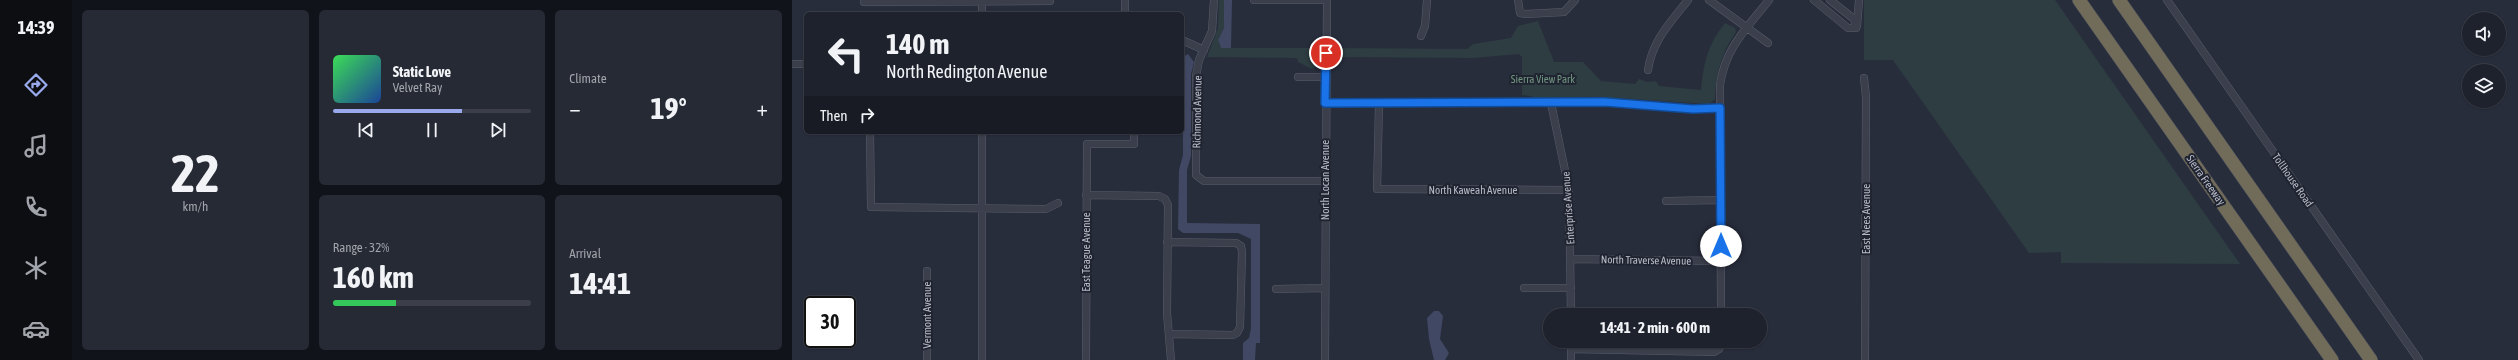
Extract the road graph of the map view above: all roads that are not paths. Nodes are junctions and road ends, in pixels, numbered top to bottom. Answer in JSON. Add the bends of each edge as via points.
{"nodes":[{"id":1,"x":1125,"y":0,"type":"edge"},
{"id":2,"x":1214,"y":0,"type":"edge"},
{"id":3,"x":1254,"y":0,"type":"edge"},
{"id":4,"x":1326,"y":0,"type":"edge"},
{"id":5,"x":1427,"y":0,"type":"edge"},
{"id":6,"x":1518,"y":0,"type":"edge"},
{"id":7,"x":1575,"y":0,"type":"edge"},
{"id":8,"x":1688,"y":0,"type":"edge"},
{"id":9,"x":1709,"y":0,"type":"edge"},
{"id":10,"x":1769,"y":0,"type":"edge"},
{"id":11,"x":1814,"y":0,"type":"edge"},
{"id":12,"x":1830,"y":0,"type":"edge"},
{"id":13,"x":1859,"y":0,"type":"edge"},
{"id":14,"x":2079,"y":0,"type":"edge"},
{"id":15,"x":2119,"y":0,"type":"edge"},
{"id":16,"x":2167,"y":0,"type":"edge"},
{"id":17,"x":939,"y":1,"type":"edge"},
{"id":18,"x":982,"y":1,"type":"junction"},
{"id":19,"x":1050,"y":1,"type":"dead end"},
{"id":20,"x":864,"y":2,"type":"dead end"},
{"id":21,"x":982,"y":12,"type":"edge"},
{"id":22,"x":1125,"y":12,"type":"edge"},
{"id":23,"x":1747,"y":28,"type":"junction"},
{"id":24,"x":1856,"y":28,"type":"junction"},
{"id":25,"x":1420,"y":36,"type":"dead end"},
{"id":26,"x":1184,"y":41,"type":"edge"},
{"id":27,"x":1768,"y":42,"type":"dead end"},
{"id":28,"x":1204,"y":50,"type":"junction"},
{"id":29,"x":792,"y":64,"type":"edge"},
{"id":30,"x":804,"y":64,"type":"edge"},
{"id":31,"x":1648,"y":70,"type":"dead end"},
{"id":32,"x":1298,"y":77,"type":"dead end"},
{"id":33,"x":1326,"y":77,"type":"junction"},
{"id":34,"x":1864,"y":78,"type":"dead end"},
{"id":35,"x":1325,"y":103,"type":"junction"},
{"id":36,"x":1551,"y":103,"type":"junction"},
{"id":37,"x":1379,"y":104,"type":"junction"},
{"id":38,"x":1720,"y":108,"type":"junction"},
{"id":39,"x":870,"y":134,"type":"edge"},
{"id":40,"x":982,"y":134,"type":"edge"},
{"id":41,"x":1134,"y":134,"type":"edge"},
{"id":42,"x":1325,"y":181,"type":"junction"},
{"id":43,"x":1569,"y":190,"type":"junction"},
{"id":44,"x":1086,"y":196,"type":"junction"},
{"id":45,"x":1721,"y":200,"type":"junction"},
{"id":46,"x":1666,"y":201,"type":"dead end"},
{"id":47,"x":1058,"y":203,"type":"dead end"},
{"id":48,"x":983,"y":209,"type":"junction"},
{"id":49,"x":1167,"y":242,"type":"junction"},
{"id":50,"x":1571,"y":259,"type":"junction"},
{"id":51,"x":1721,"y":261,"type":"junction"},
{"id":52,"x":927,"y":271,"type":"dead end"},
{"id":53,"x":1276,"y":288,"type":"dead end"},
{"id":54,"x":1325,"y":288,"type":"junction"},
{"id":55,"x":1524,"y":288,"type":"dead end"},
{"id":56,"x":1571,"y":288,"type":"junction"},
{"id":57,"x":1571,"y":308,"type":"edge"},
{"id":58,"x":1721,"y":308,"type":"edge"},
{"id":59,"x":1169,"y":334,"type":"junction"},
{"id":60,"x":1719,"y":348,"type":"edge"},
{"id":61,"x":1571,"y":349,"type":"joint"},
{"id":62,"x":927,"y":360,"type":"edge"},
{"id":63,"x":982,"y":360,"type":"edge"},
{"id":64,"x":1086,"y":360,"type":"edge"},
{"id":65,"x":1171,"y":360,"type":"edge"},
{"id":66,"x":1325,"y":360,"type":"edge"},
{"id":67,"x":1570,"y":360,"type":"edge"},
{"id":68,"x":1865,"y":360,"type":"edge"},
{"id":69,"x":2332,"y":360,"type":"edge"},
{"id":70,"x":2371,"y":360,"type":"edge"},
{"id":71,"x":2419,"y":360,"type":"edge"}],
"edges":[{"from":1,"to":22,"type":"street"},
{"from":2,"to":28,"type":"street","name":"Richmond Avenue","via":[[1212,31]]},
{"from":3,"to":4,"type":"street"},
{"from":4,"to":33,"type":"street","name":"North Locan Avenue"},
{"from":5,"to":25,"type":"street","via":[[1425,26]]},
{"from":6,"to":7,"type":"street","via":[[1520,13],[1564,12]]},
{"from":8,"to":31,"type":"street","via":[[1654,44]]},
{"from":9,"to":23,"type":"street"},
{"from":10,"to":23,"type":"street"},
{"from":11,"to":24,"type":"street","via":[[1848,28]]},
{"from":12,"to":24,"type":"street","via":[[1854,19]]},
{"from":13,"to":24,"type":"street"},
{"from":14,"to":69,"type":"highway","name":"Sierra Freeway"},
{"from":15,"to":70,"type":"highway"},
{"from":16,"to":71,"type":"street","name":"Tollhouse Road"},
{"from":17,"to":18,"type":"street"},
{"from":17,"to":20,"type":"street"},
{"from":18,"to":19,"type":"street"},
{"from":18,"to":21,"type":"street"},
{"from":23,"to":27,"type":"street"},
{"from":23,"to":38,"type":"street","via":[[1723,66]]},
{"from":26,"to":28,"type":"street"},
{"from":28,"to":42,"type":"street","name":"Richmond Avenue","via":[[1196,76],[1196,175],[1204,180]]},
{"from":29,"to":30,"type":"street"},
{"from":32,"to":33,"type":"street"},
{"from":33,"to":35,"type":"street","name":"North Locan Avenue"},
{"from":34,"to":68,"type":"street","name":"East Nees Avenue"},
{"from":35,"to":37,"type":"street"},
{"from":35,"to":42,"type":"street","name":"North Locan Avenue"},
{"from":36,"to":37,"type":"street"},
{"from":36,"to":38,"type":"street","via":[[1605,102],[1693,109]]},
{"from":36,"to":43,"type":"street","name":"Enterprise Avenue"},
{"from":37,"to":43,"type":"street","name":"North Kaweah Avenue","via":[[1377,189]]},
{"from":38,"to":45,"type":"street"},
{"from":39,"to":48,"type":"street","via":[[871,207]]},
{"from":40,"to":48,"type":"street"},
{"from":41,"to":44,"type":"street","name":"East Teague Avenue","via":[[1134,144],[1087,144]]},
{"from":42,"to":54,"type":"street","name":"North Locan Avenue"},
{"from":43,"to":50,"type":"street","name":"Enterprise Avenue"},
{"from":44,"to":49,"type":"street","via":[[1159,196],[1165,199],[1168,205]]},
{"from":44,"to":64,"type":"street","name":"East Teague Avenue"},
{"from":45,"to":46,"type":"street"},
{"from":45,"to":51,"type":"street"},
{"from":47,"to":48,"type":"street","via":[[1046,209]]},
{"from":48,"to":63,"type":"street"},
{"from":49,"to":59,"type":"street"},
{"from":49,"to":59,"type":"street","via":[[1236,243],[1241,246],[1242,252],[1240,327],[1237,333]]},
{"from":50,"to":51,"type":"street","name":"North Traverse Avenue"},
{"from":50,"to":56,"type":"street","name":"Enterprise Avenue"},
{"from":51,"to":58,"type":"street"},
{"from":52,"to":62,"type":"street","name":"Vermont Avenue"},
{"from":53,"to":54,"type":"street"},
{"from":54,"to":66,"type":"street","name":"North Locan Avenue"},
{"from":55,"to":56,"type":"street"},
{"from":56,"to":57,"type":"street","name":"Enterprise Avenue"},
{"from":59,"to":65,"type":"street"},
{"from":60,"to":61,"type":"street","via":[[1714,352]]},
{"from":61,"to":67,"type":"street"}]}
